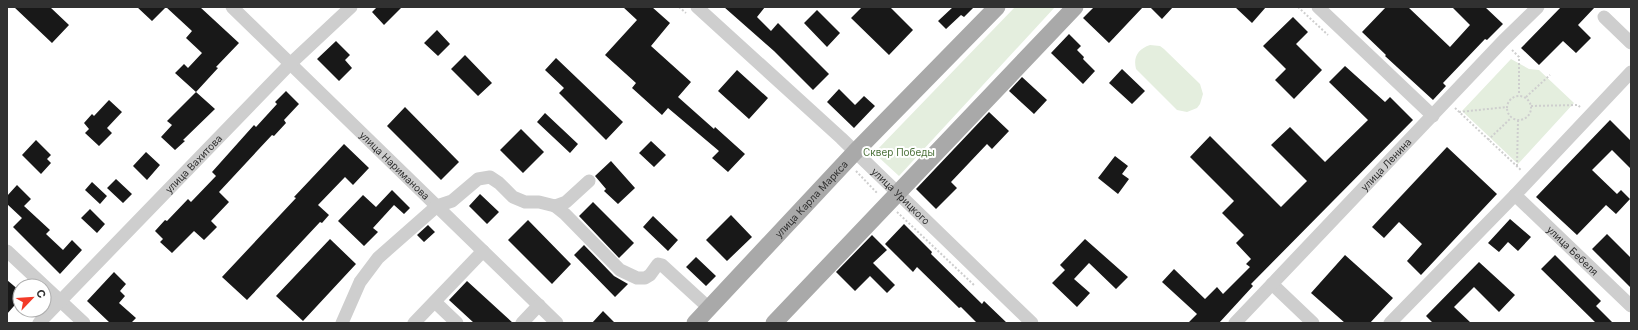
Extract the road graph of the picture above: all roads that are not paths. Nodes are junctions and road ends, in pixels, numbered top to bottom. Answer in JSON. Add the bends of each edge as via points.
{"nodes":[{"id":1,"x":232,"y":7,"type":"edge"},
{"id":2,"x":351,"y":7,"type":"edge"},
{"id":3,"x":697,"y":7,"type":"edge"},
{"id":4,"x":997,"y":7,"type":"edge"},
{"id":5,"x":1075,"y":7,"type":"edge"},
{"id":6,"x":1318,"y":7,"type":"edge"},
{"id":7,"x":1538,"y":7,"type":"edge"},
{"id":8,"x":1604,"y":17,"type":"dead end"},
{"id":9,"x":1631,"y":43,"type":"edge"},
{"id":10,"x":290,"y":64,"type":"junction"},
{"id":11,"x":1631,"y":72,"type":"edge"},
{"id":12,"x":1433,"y":116,"type":"junction"},
{"id":13,"x":855,"y":152,"type":"junction"},
{"id":14,"x":589,"y":181,"type":"dead end"},
{"id":15,"x":898,"y":193,"type":"junction"},
{"id":16,"x":1515,"y":195,"type":"junction"},
{"id":17,"x":437,"y":206,"type":"junction"},
{"id":18,"x":555,"y":206,"type":"junction"},
{"id":19,"x":7,"y":251,"type":"edge"},
{"id":20,"x":484,"y":251,"type":"junction"},
{"id":21,"x":1272,"y":284,"type":"junction"},
{"id":22,"x":60,"y":301,"type":"junction"},
{"id":23,"x":435,"y":302,"type":"junction"},
{"id":24,"x":539,"y":306,"type":"junction"},
{"id":25,"x":1631,"y":306,"type":"edge"},
{"id":26,"x":709,"y":308,"type":"junction"},
{"id":27,"x":39,"y":323,"type":"edge"},
{"id":28,"x":84,"y":323,"type":"edge"},
{"id":29,"x":342,"y":323,"type":"edge"},
{"id":30,"x":414,"y":323,"type":"edge"},
{"id":31,"x":457,"y":323,"type":"edge"},
{"id":32,"x":522,"y":323,"type":"edge"},
{"id":33,"x":557,"y":323,"type":"edge"},
{"id":34,"x":695,"y":323,"type":"edge"},
{"id":35,"x":774,"y":323,"type":"edge"},
{"id":36,"x":1032,"y":323,"type":"edge"},
{"id":37,"x":1235,"y":323,"type":"edge"},
{"id":38,"x":1313,"y":323,"type":"edge"},
{"id":39,"x":1390,"y":323,"type":"edge"}],
"edges":[{"from":1,"to":10,"type":"street","name":"улица Нариманова"},
{"from":2,"to":10,"type":"street","name":"улица Вахитова"},
{"from":3,"to":13,"type":"street","name":"улица Урицкого"},
{"from":4,"to":13,"type":"main road","name":"улица Карла Маркса"},
{"from":5,"to":15,"type":"main road"},
{"from":6,"to":12,"type":"street"},
{"from":7,"to":12,"type":"street","name":"улица Ленина"},
{"from":8,"to":9,"type":"street"},
{"from":10,"to":17,"type":"street","name":"улица Нариманова"},
{"from":10,"to":22,"type":"street","name":"улица Вахитова"},
{"from":11,"to":16,"type":"street"},
{"from":12,"to":21,"type":"street","name":"улица Ленина"},
{"from":13,"to":15,"type":"street","name":"улица Урицкого"},
{"from":13,"to":26,"type":"main road","name":"улица Карла Маркса"},
{"from":14,"to":18,"type":"street","via":[[566,202]]},
{"from":15,"to":35,"type":"main road"},
{"from":15,"to":36,"type":"street","name":"улица Урицкого"},
{"from":16,"to":25,"type":"street","name":"улица Бебеля"},
{"from":16,"to":39,"type":"street"},
{"from":17,"to":18,"type":"street","via":[[452,201],[478,179],[490,177],[513,197],[526,202]]},
{"from":17,"to":20,"type":"street","name":"улица Нариманова"},
{"from":17,"to":29,"type":"street","via":[[370,266],[352,298]]},
{"from":18,"to":26,"type":"street","via":[[620,270],[637,278],[645,278],[658,264],[662,265]]},
{"from":19,"to":22,"type":"street"},
{"from":20,"to":23,"type":"street"},
{"from":20,"to":24,"type":"street","name":"улица Нариманова"},
{"from":21,"to":37,"type":"street","name":"улица Ленина"},
{"from":21,"to":38,"type":"street"},
{"from":22,"to":27,"type":"street","name":"улица Вахитова"},
{"from":22,"to":28,"type":"street"},
{"from":23,"to":30,"type":"street"},
{"from":23,"to":31,"type":"street"},
{"from":24,"to":32,"type":"street"},
{"from":24,"to":33,"type":"street","name":"улица Нариманова"},
{"from":26,"to":34,"type":"main road","name":"улица Карла Маркса"}]}
